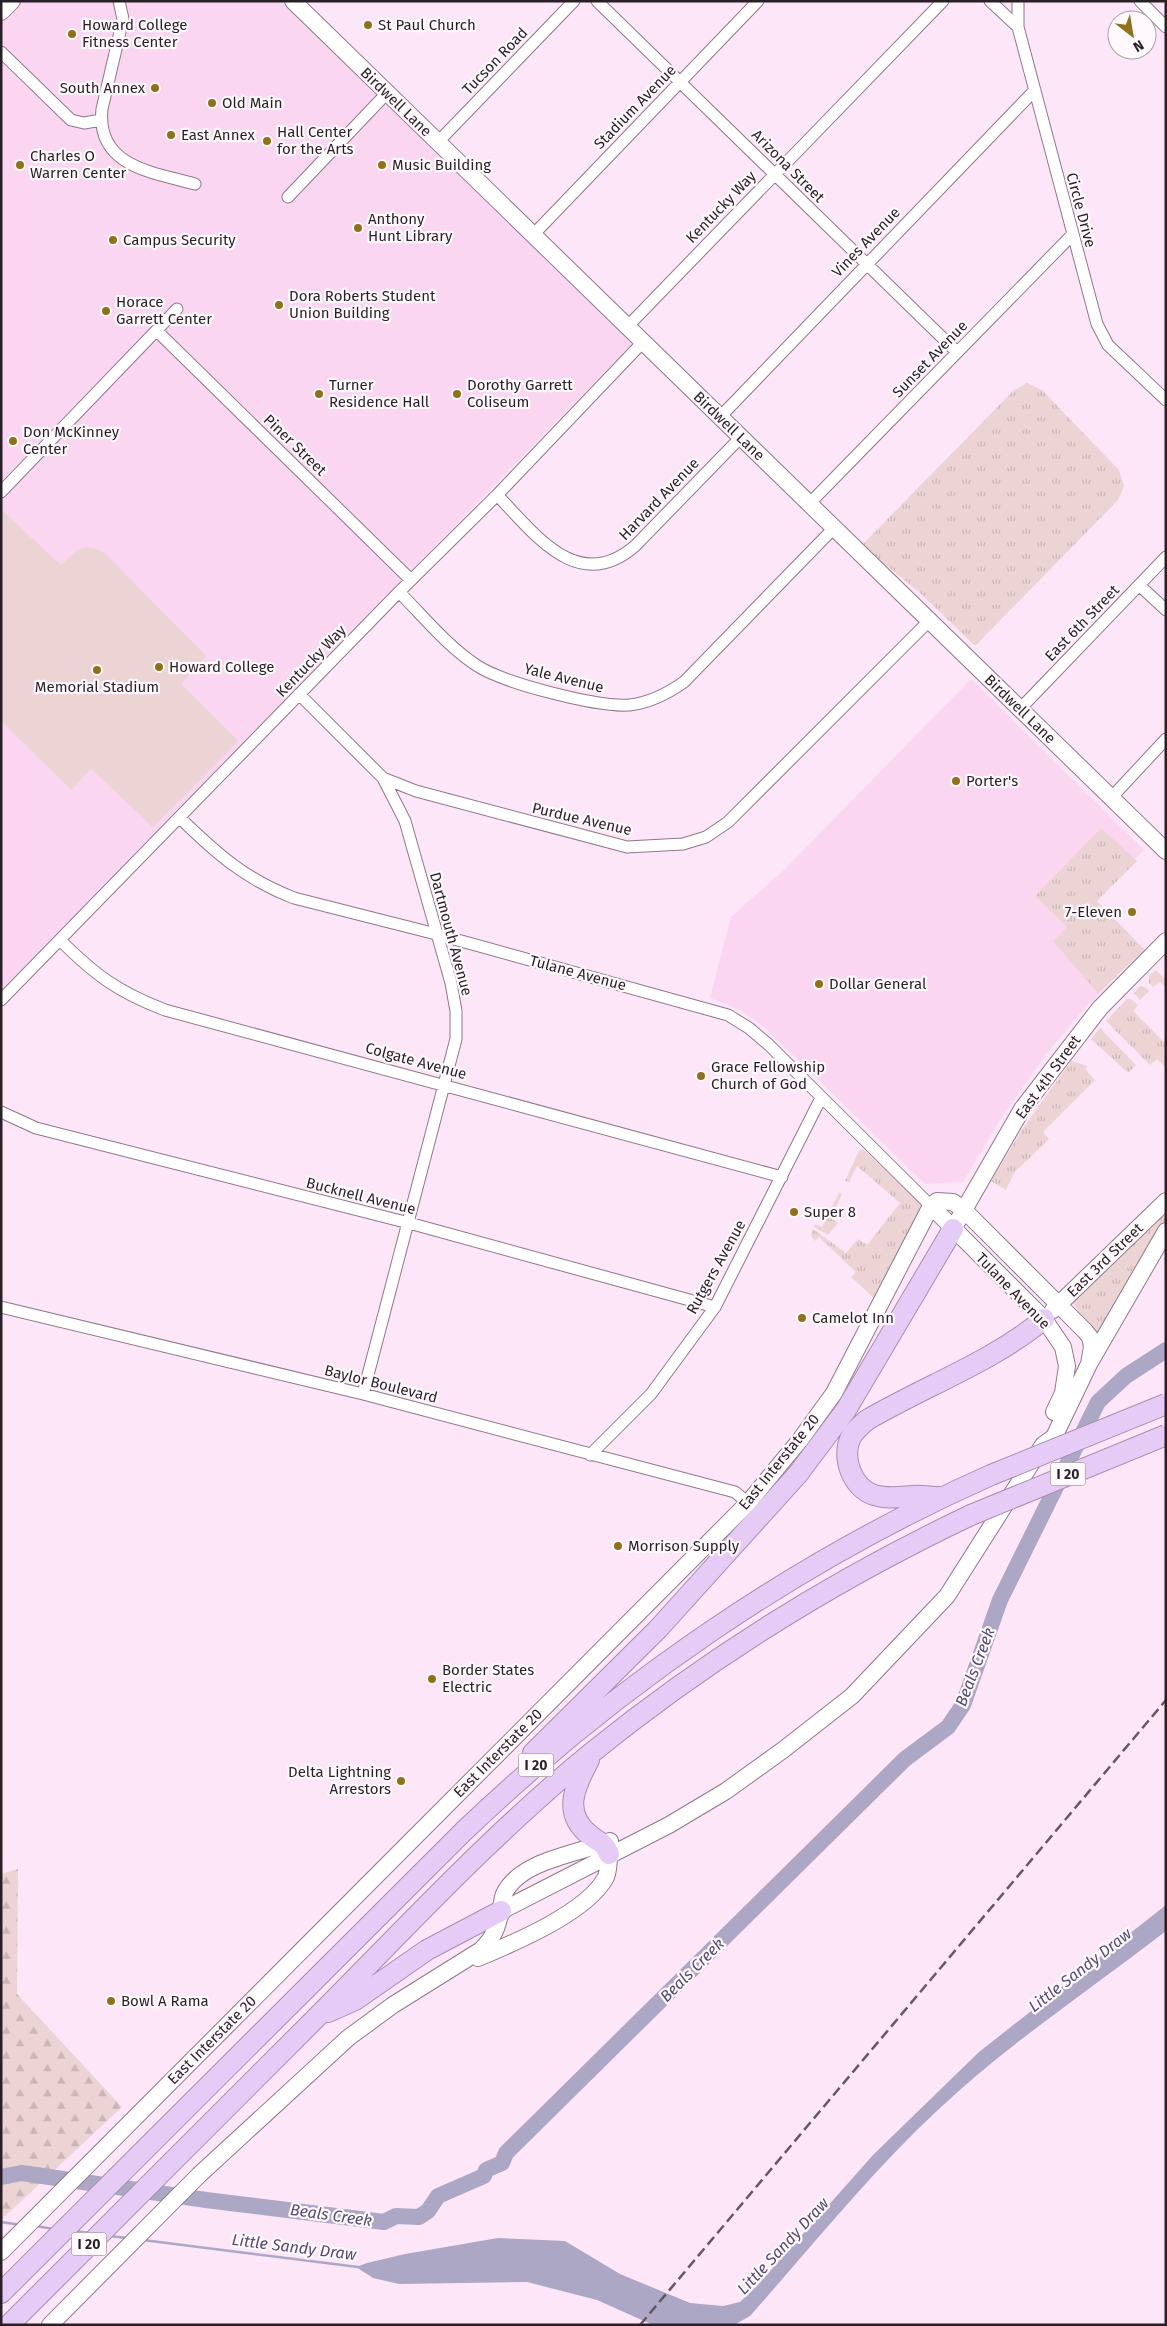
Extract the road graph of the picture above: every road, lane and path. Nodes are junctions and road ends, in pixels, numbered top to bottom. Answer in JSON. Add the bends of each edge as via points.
{"nodes":[{"id":1,"x":12,"y":1,"type":"edge"},
{"id":2,"x":119,"y":1,"type":"edge"},
{"id":3,"x":574,"y":1,"type":"edge"},
{"id":4,"x":597,"y":1,"type":"edge"},
{"id":5,"x":758,"y":1,"type":"edge"},
{"id":6,"x":943,"y":1,"type":"edge"},
{"id":7,"x":990,"y":1,"type":"edge"},
{"id":8,"x":1018,"y":1,"type":"edge"},
{"id":9,"x":1140,"y":1,"type":"edge"},
{"id":10,"x":297,"y":3,"type":"edge"},
{"id":11,"x":1,"y":12,"type":"edge"},
{"id":12,"x":1018,"y":27,"type":"junction"},
{"id":13,"x":1166,"y":27,"type":"edge"},
{"id":14,"x":1,"y":52,"type":"edge"},
{"id":15,"x":681,"y":81,"type":"junction"},
{"id":16,"x":1035,"y":90,"type":"junction"},
{"id":17,"x":387,"y":93,"type":"junction"},
{"id":18,"x":101,"y":120,"type":"junction"},
{"id":19,"x":438,"y":142,"type":"junction"},
{"id":20,"x":774,"y":173,"type":"junction"},
{"id":21,"x":195,"y":184,"type":"dead end"},
{"id":22,"x":288,"y":197,"type":"dead end"},
{"id":23,"x":533,"y":235,"type":"junction"},
{"id":24,"x":1072,"y":235,"type":"junction"},
{"id":25,"x":865,"y":264,"type":"junction"},
{"id":26,"x":177,"y":309,"type":"dead end"},
{"id":27,"x":628,"y":327,"type":"junction"},
{"id":28,"x":157,"y":331,"type":"junction"},
{"id":29,"x":643,"y":342,"type":"junction"},
{"id":30,"x":957,"y":352,"type":"junction"},
{"id":31,"x":1166,"y":400,"type":"edge"},
{"id":32,"x":720,"y":417,"type":"junction"},
{"id":33,"x":741,"y":437,"type":"junction"},
{"id":34,"x":1,"y":492,"type":"edge"},
{"id":35,"x":497,"y":495,"type":"junction"},
{"id":36,"x":809,"y":504,"type":"junction"},
{"id":37,"x":834,"y":528,"type":"junction"},
{"id":38,"x":1166,"y":557,"type":"edge"},
{"id":39,"x":411,"y":580,"type":"junction"},
{"id":40,"x":1139,"y":585,"type":"junction"},
{"id":41,"x":399,"y":592,"type":"junction"},
{"id":42,"x":1166,"y":610,"type":"edge"},
{"id":43,"x":930,"y":621,"type":"junction"},
{"id":44,"x":300,"y":694,"type":"junction"},
{"id":45,"x":1020,"y":709,"type":"junction"},
{"id":46,"x":1166,"y":738,"type":"edge"},
{"id":47,"x":383,"y":778,"type":"junction"},
{"id":48,"x":1111,"y":798,"type":"junction"},
{"id":49,"x":180,"y":818,"type":"junction"},
{"id":50,"x":1166,"y":851,"type":"edge"},
{"id":51,"x":436,"y":934,"type":"junction"},
{"id":52,"x":60,"y":940,"type":"junction"},
{"id":53,"x":1166,"y":941,"type":"edge"},
{"id":54,"x":1,"y":1000,"type":"edge"},
{"id":55,"x":445,"y":1084,"type":"junction"},
{"id":56,"x":821,"y":1098,"type":"junction"},
{"id":57,"x":1,"y":1112,"type":"edge"},
{"id":58,"x":782,"y":1176,"type":"junction"},
{"id":59,"x":1166,"y":1200,"type":"edge"},
{"id":60,"x":931,"y":1206,"type":"junction"},
{"id":61,"x":964,"y":1210,"type":"junction"},
{"id":62,"x":409,"y":1223,"type":"junction"},
{"id":63,"x":953,"y":1229,"type":"junction"},
{"id":64,"x":1166,"y":1231,"type":"edge"},
{"id":65,"x":1060,"y":1304,"type":"junction"},
{"id":66,"x":1,"y":1307,"type":"edge"},
{"id":67,"x":715,"y":1307,"type":"junction"},
{"id":68,"x":1044,"y":1319,"type":"junction"},
{"id":69,"x":1090,"y":1364,"type":"junction"},
{"id":70,"x":363,"y":1394,"type":"junction"},
{"id":71,"x":1166,"y":1404,"type":"edge"},
{"id":72,"x":1166,"y":1435,"type":"edge"},
{"id":73,"x":1043,"y":1445,"type":"junction"},
{"id":74,"x":590,"y":1454,"type":"junction"},
{"id":75,"x":941,"y":1497,"type":"junction"},
{"id":76,"x":748,"y":1503,"type":"junction"},
{"id":77,"x":593,"y":1752,"type":"junction"},
{"id":78,"x":494,"y":1802,"type":"junction"},
{"id":79,"x":607,"y":1849,"type":"junction"},
{"id":80,"x":501,"y":1911,"type":"junction"},
{"id":81,"x":446,"y":1972,"type":"junction"},
{"id":82,"x":317,"y":2018,"type":"junction"},
{"id":83,"x":1,"y":2252,"type":"edge"},
{"id":84,"x":1,"y":2293,"type":"edge"},
{"id":85,"x":9,"y":2325,"type":"edge"},
{"id":86,"x":50,"y":2325,"type":"edge"}],
"edges":[{"from":1,"to":11,"type":"main road"},
{"from":2,"to":18,"type":"street","via":[[123,19]]},
{"from":3,"to":19,"type":"street","name":"Tucson Road"},
{"from":4,"to":15,"type":"street","name":"Arizona Street"},
{"from":5,"to":15,"type":"street","name":"Stadium Avenue"},
{"from":6,"to":20,"type":"street","name":"Kentucky Way"},
{"from":7,"to":12,"type":"street"},
{"from":8,"to":12,"type":"street","name":"Circle Drive"},
{"from":9,"to":13,"type":"street"},
{"from":10,"to":17,"type":"main road","name":"Birdwell Lane"},
{"from":12,"to":16,"type":"street","name":"Circle Drive"},
{"from":14,"to":18,"type":"street","via":[[71,120],[84,123]]},
{"from":15,"to":20,"type":"street","name":"Arizona Street"},
{"from":15,"to":23,"type":"street","name":"Stadium Avenue"},
{"from":16,"to":24,"type":"street","name":"Circle Drive"},
{"from":16,"to":25,"type":"street","name":"Vines Avenue"},
{"from":17,"to":19,"type":"main road","name":"Birdwell Lane"},
{"from":17,"to":22,"type":"street"},
{"from":18,"to":21,"type":"street","via":[[111,148],[131,166]]},
{"from":19,"to":23,"type":"main road","name":"Birdwell Lane"},
{"from":20,"to":25,"type":"street","name":"Arizona Street"},
{"from":20,"to":27,"type":"street","name":"Kentucky Way"},
{"from":23,"to":27,"type":"main road","name":"Birdwell Lane"},
{"from":24,"to":30,"type":"street","name":"Sunset Avenue"},
{"from":24,"to":31,"type":"street","name":"Circle Drive","via":[[1102,336]]},
{"from":25,"to":30,"type":"street","name":"Arizona Street"},
{"from":25,"to":32,"type":"street","name":"Vines Avenue"},
{"from":26,"to":28,"type":"street"},
{"from":27,"to":29,"type":"main road","name":"Birdwell Lane"},
{"from":28,"to":34,"type":"street"},
{"from":28,"to":39,"type":"street","name":"Piner Street"},
{"from":29,"to":32,"type":"main road","name":"Birdwell Lane"},
{"from":29,"to":35,"type":"street","name":"Kentucky Way"},
{"from":30,"to":36,"type":"street","name":"Sunset Avenue"},
{"from":32,"to":33,"type":"main road","name":"Birdwell Lane"},
{"from":33,"to":35,"type":"street","name":"Harvard Avenue","via":[[635,546],[606,564],[568,560],[547,546]]},
{"from":33,"to":36,"type":"main road","name":"Birdwell Lane"},
{"from":35,"to":39,"type":"street","name":"Kentucky Way"},
{"from":36,"to":37,"type":"main road","name":"Birdwell Lane"},
{"from":37,"to":41,"type":"street","name":"Yale Avenue","via":[[684,682],[652,700],[628,704],[600,704],[498,678],[458,652]]},
{"from":37,"to":43,"type":"main road","name":"Birdwell Lane"},
{"from":38,"to":40,"type":"street","name":"East 6th Street"},
{"from":39,"to":41,"type":"street","name":"Kentucky Way"},
{"from":40,"to":42,"type":"street"},
{"from":40,"to":45,"type":"street","name":"East 6th Street"},
{"from":41,"to":44,"type":"street","name":"Kentucky Way"},
{"from":43,"to":45,"type":"main road","name":"Birdwell Lane"},
{"from":43,"to":47,"type":"street","name":"Purdue Avenue","via":[[728,822],[706,837],[683,844],[626,846],[416,791]]},
{"from":44,"to":47,"type":"street","name":"Purdue Avenue"},
{"from":44,"to":49,"type":"street","name":"Kentucky Way"},
{"from":45,"to":48,"type":"main road","name":"Birdwell Lane"},
{"from":46,"to":48,"type":"street"},
{"from":47,"to":51,"type":"street","name":"Dartmouth Avenue","via":[[405,821]]},
{"from":48,"to":50,"type":"main road","name":"Birdwell Lane"},
{"from":49,"to":51,"type":"street","name":"Tulane Avenue","via":[[234,868],[274,890]]},
{"from":49,"to":52,"type":"street","name":"Kentucky Way"},
{"from":51,"to":55,"type":"street","name":"Dartmouth Avenue","via":[[456,1011],[456,1039]]},
{"from":51,"to":56,"type":"street","name":"Tulane Avenue","via":[[728,1016],[770,1045]]},
{"from":52,"to":54,"type":"street","name":"Kentucky Way"},
{"from":52,"to":55,"type":"street","name":"Colgate Avenue","via":[[108,984],[164,1010]]},
{"from":53,"to":61,"type":"main road","name":"East 4th Street","via":[[1100,1008],[1022,1109]]},
{"from":55,"to":58,"type":"street","name":"Colgate Avenue"},
{"from":55,"to":62,"type":"street","name":"Dartmouth Avenue"},
{"from":56,"to":58,"type":"street","name":"Rutgers Avenue"},
{"from":56,"to":60,"type":"street","name":"Tulane Avenue"},
{"from":57,"to":62,"type":"street","name":"Bucknell Avenue","via":[[36,1128]]},
{"from":58,"to":67,"type":"street","name":"Rutgers Avenue"},
{"from":59,"to":65,"type":"main road","name":"East 3rd Street"},
{"from":60,"to":61,"type":"main road","name":"Tulane Avenue","via":[[937,1201],[953,1202]]},
{"from":60,"to":63,"type":"main road","name":"Tulane Avenue"},
{"from":60,"to":76,"type":"main road","name":"East Interstate 20","via":[[834,1393]]},
{"from":61,"to":63,"type":"main road","name":"East 4th Street"},
{"from":61,"to":65,"type":"main road","name":"Tulane Avenue"},
{"from":62,"to":67,"type":"street","name":"Bucknell Avenue"},
{"from":62,"to":70,"type":"street","name":"Dartmouth Avenue"},
{"from":63,"to":68,"type":"main road","name":"Tulane Avenue"},
{"from":63,"to":78,"type":"highway","via":[[846,1410],[798,1474],[658,1629],[512,1773]]},
{"from":64,"to":69,"type":"main road"},
{"from":65,"to":68,"type":"main road","name":"East 3rd Street"},
{"from":65,"to":69,"type":"main road","name":"Tulane Avenue","via":[[1090,1337]]},
{"from":66,"to":70,"type":"street","name":"Baylor Boulevard"},
{"from":67,"to":74,"type":"street","name":"Rutgers Avenue","via":[[651,1394]]},
{"from":68,"to":73,"type":"main road","name":"Tulane Avenue","via":[[1063,1347],[1067,1366],[1063,1393],[1045,1430]]},
{"from":68,"to":75,"type":"highway","via":[[991,1354],[867,1420],[851,1437],[849,1467],[859,1485],[867,1491],[891,1498]]},
{"from":69,"to":73,"type":"main road","via":[[1054,1437]]},
{"from":70,"to":74,"type":"street","name":"Baylor Boulevard"},
{"from":71,"to":75,"type":"highway","number":"I 20","bridge":true},
{"from":72,"to":77,"type":"highway","number":"I 20","bridge":true,"via":[[971,1515],[884,1558],[798,1608],[710,1666]]},
{"from":73,"to":79,"type":"main road","via":[[947,1596],[852,1696],[726,1790],[669,1825]]},
{"from":74,"to":76,"type":"street","name":"Baylor Boulevard","via":[[735,1492]]},
{"from":75,"to":78,"type":"highway","number":"I 20","via":[[796,1577],[691,1647],[603,1711]]},
{"from":76,"to":83,"type":"main road","name":"East Interstate 20"},
{"from":77,"to":79,"type":"highway","via":[[572,1801],[581,1827]]},
{"from":77,"to":82,"type":"highway","number":"I 20","via":[[484,1849]]},
{"from":78,"to":84,"type":"highway","number":"I 20"},
{"from":79,"to":80,"type":"main road"},
{"from":79,"to":80,"type":"main road","via":[[548,1861],[524,1872],[504,1894]]},
{"from":79,"to":81,"type":"main road","via":[[610,1865],[606,1876],[582,1903],[554,1922]]},
{"from":80,"to":81,"type":"main road","via":[[499,1926],[492,1939],[481,1950]]},
{"from":80,"to":82,"type":"highway","via":[[427,1950],[355,2000]]},
{"from":81,"to":86,"type":"main road","via":[[348,2038],[205,2170]]},
{"from":82,"to":85,"type":"highway","number":"I 20"}]}
